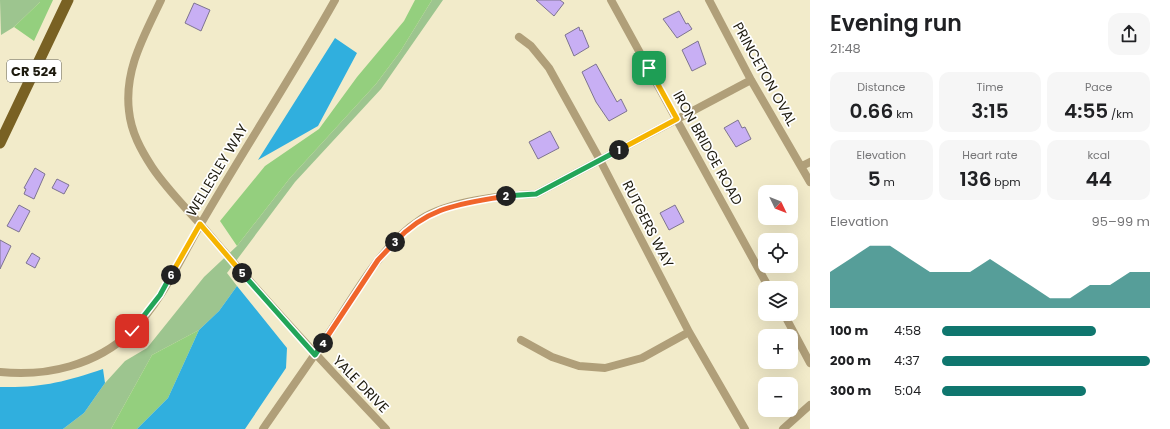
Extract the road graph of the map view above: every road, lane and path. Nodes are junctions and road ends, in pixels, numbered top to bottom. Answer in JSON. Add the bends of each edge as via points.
{"nodes":[{"id":1,"x":68,"y":0,"type":"edge"},
{"id":2,"x":161,"y":0,"type":"edge"},
{"id":3,"x":335,"y":0,"type":"edge"},
{"id":4,"x":611,"y":0,"type":"edge"},
{"id":5,"x":709,"y":0,"type":"edge"},
{"id":6,"x":519,"y":37,"type":"dead end"},
{"id":7,"x":751,"y":80,"type":"junction"},
{"id":8,"x":677,"y":119,"type":"junction"},
{"id":9,"x":0,"y":143,"type":"edge"},
{"id":10,"x":600,"y":160,"type":"junction"},
{"id":11,"x":810,"y":162,"type":"edge"},
{"id":12,"x":802,"y":166,"type":"junction"},
{"id":13,"x":810,"y":182,"type":"edge"},
{"id":14,"x":200,"y":224,"type":"junction"},
{"id":15,"x":765,"y":281,"type":"edge"},
{"id":16,"x":788,"y":321,"type":"edge"},
{"id":17,"x":689,"y":332,"type":"junction"},
{"id":18,"x":520,"y":340,"type":"dead end"},
{"id":19,"x":315,"y":355,"type":"junction"},
{"id":20,"x":810,"y":363,"type":"edge"},
{"id":21,"x":0,"y":372,"type":"edge"},
{"id":22,"x":810,"y":405,"type":"edge"},
{"id":23,"x":263,"y":429,"type":"edge"},
{"id":24,"x":386,"y":429,"type":"edge"},
{"id":25,"x":745,"y":429,"type":"edge"},
{"id":26,"x":783,"y":429,"type":"edge"}],
"edges":[{"from":1,"to":9,"type":"main road","number":"CR 524"},
{"from":2,"to":14,"type":"street","name":"YALE DRIVE","via":[[136,51],[128,93],[129,112],[140,148],[153,168]]},
{"from":3,"to":14,"type":"street","name":"WELLESLEY WAY"},
{"from":4,"to":8,"type":"street","name":"IRON BRIDGE ROAD"},
{"from":5,"to":7,"type":"street","name":"PRINCETON OVAL"},
{"from":6,"to":10,"type":"street","name":"RUTGERS WAY","via":[[532,46],[549,68]]},
{"from":7,"to":8,"type":"street"},
{"from":7,"to":12,"type":"street","name":"PRINCETON OVAL"},
{"from":8,"to":10,"type":"street"},
{"from":8,"to":15,"type":"street","name":"IRON BRIDGE ROAD"},
{"from":10,"to":17,"type":"street","name":"RUTGERS WAY"},
{"from":10,"to":19,"type":"street","via":[[536,194],[450,206],[422,219],[403,233],[378,260]]},
{"from":11,"to":12,"type":"street"},
{"from":12,"to":13,"type":"street","name":"PRINCETON OVAL"},
{"from":14,"to":19,"type":"street","name":"YALE DRIVE"},
{"from":14,"to":21,"type":"street","name":"WELLESLEY WAY","via":[[160,295],[132,331],[112,348],[87,361],[48,372]]},
{"from":16,"to":20,"type":"street"},
{"from":17,"to":18,"type":"street","via":[[642,358],[605,368],[579,366],[552,357]]},
{"from":17,"to":25,"type":"street","name":"RUTGERS WAY"},
{"from":19,"to":23,"type":"street"},
{"from":19,"to":24,"type":"street","name":"YALE DRIVE"},
{"from":22,"to":26,"type":"street"}]}
